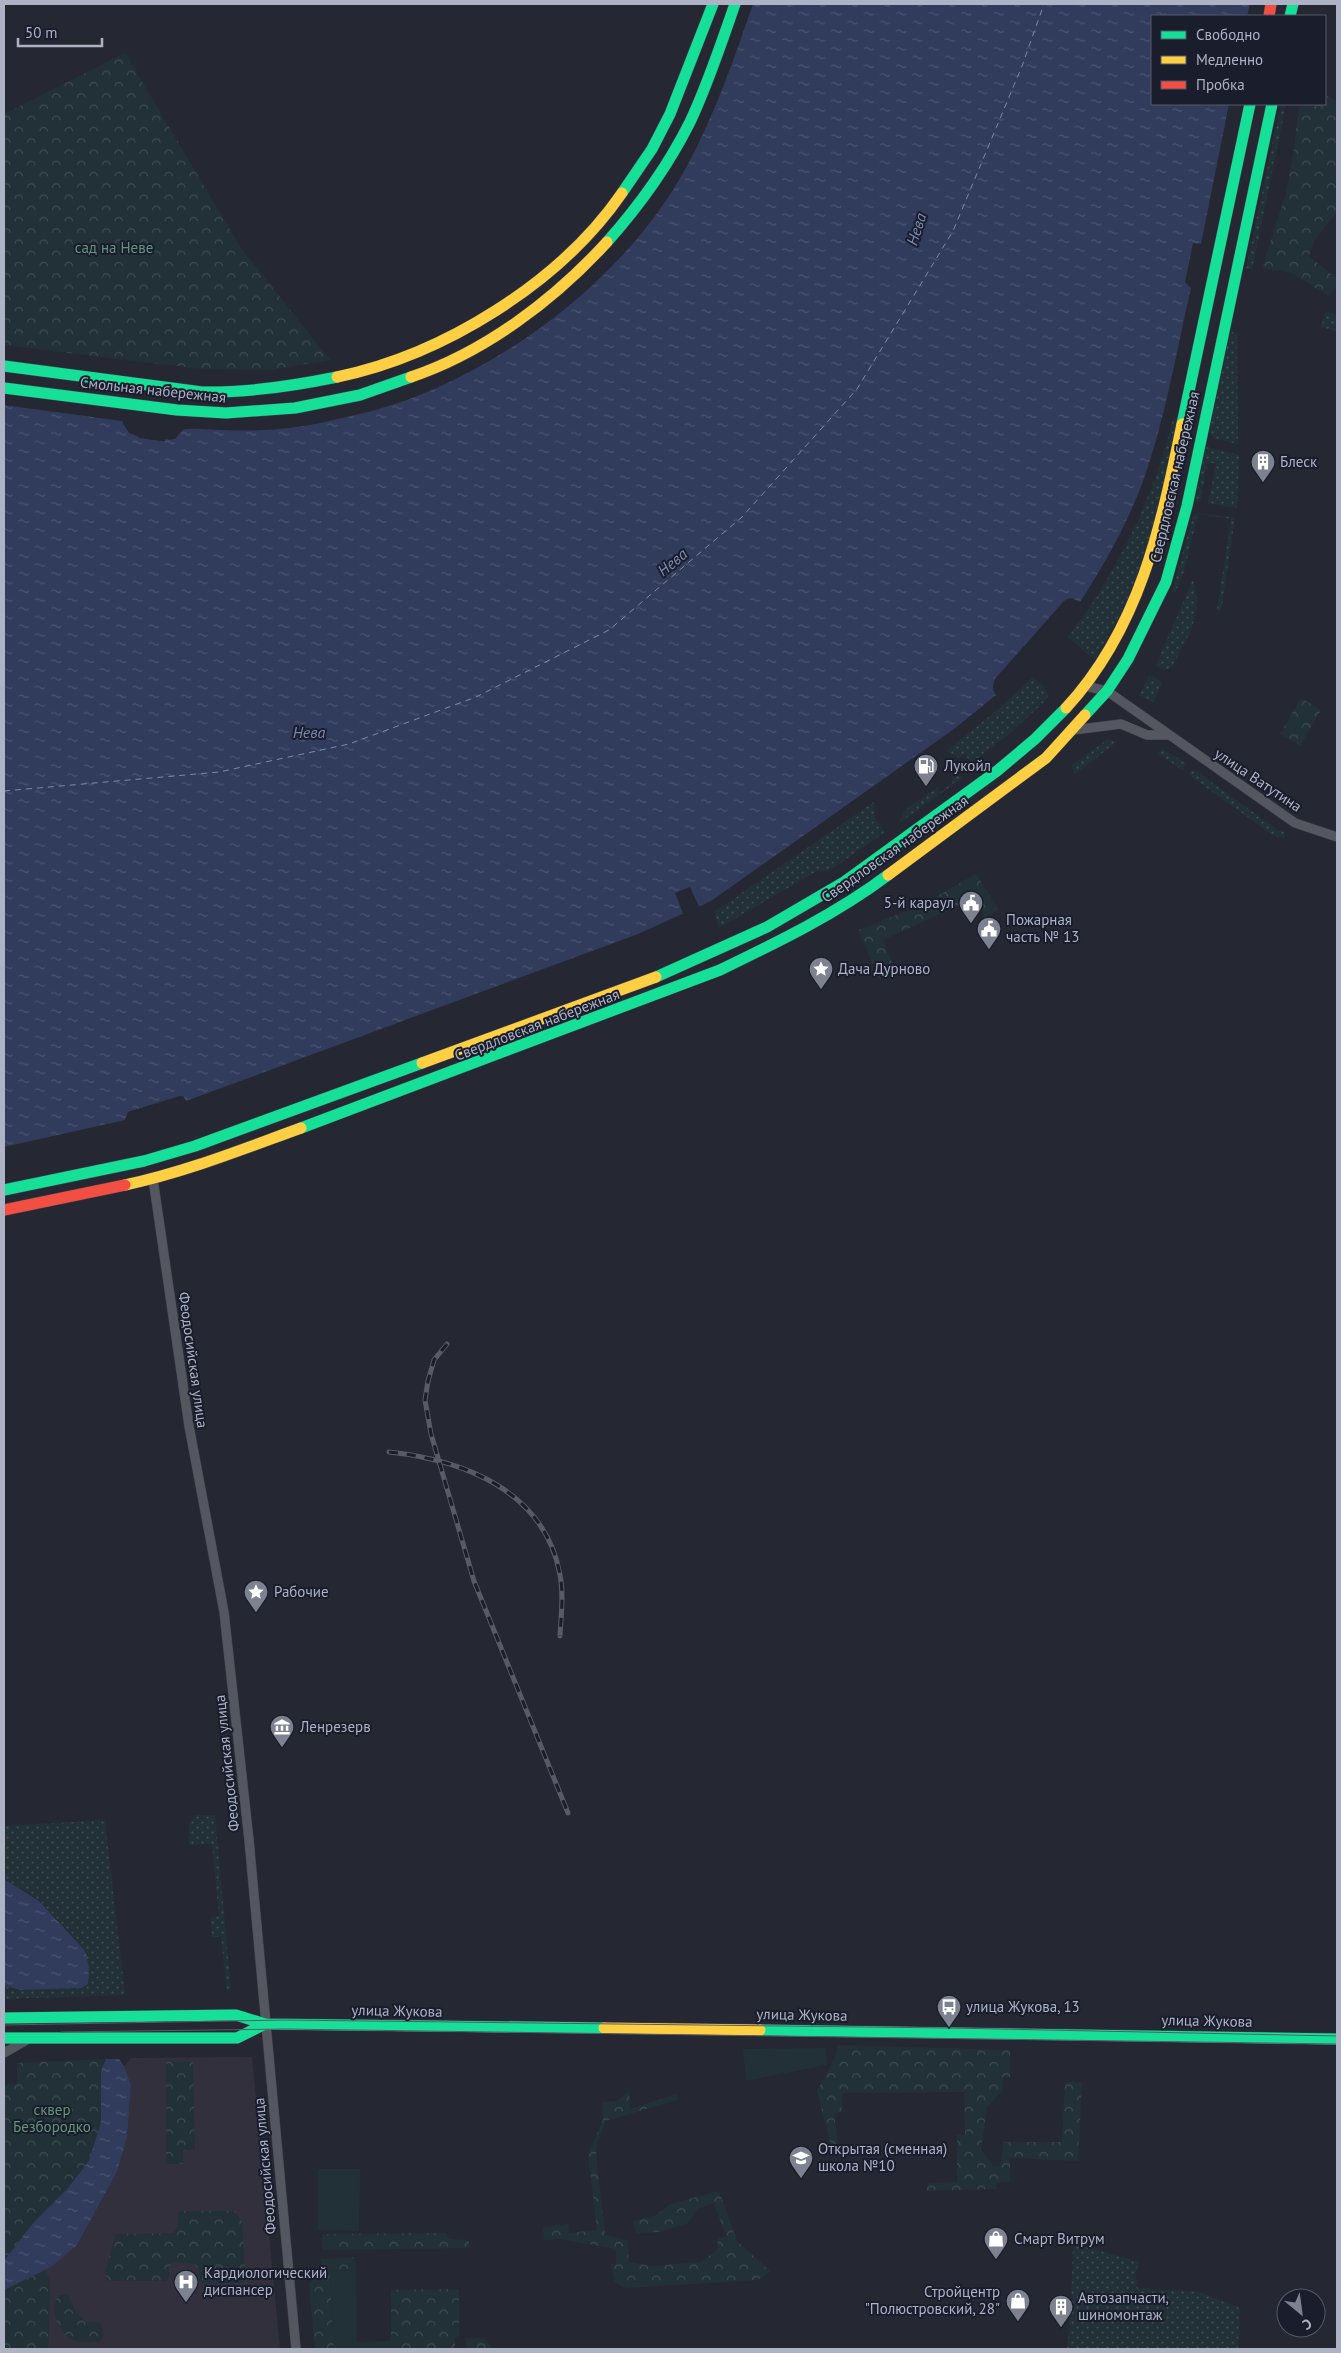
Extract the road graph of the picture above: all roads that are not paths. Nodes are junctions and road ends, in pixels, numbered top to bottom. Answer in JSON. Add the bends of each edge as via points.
{"nodes":[{"id":1,"x":713,"y":4,"type":"edge"},
{"id":2,"x":735,"y":4,"type":"edge"},
{"id":3,"x":1250,"y":105,"type":"edge"},
{"id":4,"x":1272,"y":105,"type":"edge"},
{"id":5,"x":4,"y":366,"type":"edge"},
{"id":6,"x":4,"y":388,"type":"edge"},
{"id":7,"x":1085,"y":686,"type":"junction"},
{"id":8,"x":1107,"y":691,"type":"junction"},
{"id":9,"x":1074,"y":730,"type":"junction"},
{"id":10,"x":1169,"y":735,"type":"junction"},
{"id":11,"x":1337,"y":837,"type":"edge"},
{"id":12,"x":153,"y":1179,"type":"junction"},
{"id":13,"x":4,"y":1190,"type":"edge"},
{"id":14,"x":4,"y":1210,"type":"edge"},
{"id":15,"x":4,"y":2018,"type":"edge"},
{"id":16,"x":266,"y":2024,"type":"junction"},
{"id":17,"x":4,"y":2038,"type":"edge"},
{"id":18,"x":30,"y":2038,"type":"junction"},
{"id":19,"x":1337,"y":2039,"type":"edge"},
{"id":20,"x":4,"y":2053,"type":"edge"},
{"id":21,"x":296,"y":2349,"type":"edge"}],
"edges":[{"from":1,"to":5,"type":"main road","name":"Смольная набережная","via":[[677,102],[624,192],[593,230],[556,265],[519,295],[446,340],[363,373],[320,384],[271,390],[189,391]]},
{"from":2,"to":6,"type":"main road","name":"Смольная набережная","via":[[696,111],[641,203],[609,243],[570,282],[494,339],[457,359],[412,379],[368,393],[324,404],[272,411],[186,412]]},
{"from":3,"to":7,"type":"main road","name":"Свердловская набережная","via":[[1161,525],[1129,614],[1107,655]]},
{"from":4,"to":8,"type":"main road","name":"Свердловская набережная","via":[[1180,533],[1166,582],[1128,659]]},
{"from":7,"to":8,"type":"street","name":"улица Ватутина"},
{"from":7,"to":13,"type":"main road","name":"Свердловская набережная","via":[[1062,713],[1021,751],[891,849],[831,891],[710,955],[195,1146],[144,1161]]},
{"from":8,"to":9,"type":"main road","name":"Свердловская набережная"},
{"from":8,"to":10,"type":"street","name":"улица Ватутина"},
{"from":9,"to":10,"type":"street","via":[[1121,724],[1147,735]]},
{"from":9,"to":12,"type":"main road","name":"Свердловская набережная","via":[[1031,770],[890,874],[840,908],[784,939],[663,993],[313,1124]]},
{"from":10,"to":11,"type":"street","name":"улица Ватутина","via":[[1295,823]]},
{"from":12,"to":14,"type":"main road","name":"Свердловская набережная"},
{"from":12,"to":16,"type":"street","name":"Феодосийская улица","via":[[188,1426],[224,1612]]},
{"from":15,"to":16,"type":"main road","name":"улица Жукова","via":[[236,2015]]},
{"from":16,"to":18,"type":"main road","name":"улица Жукова","via":[[237,2038]]},
{"from":16,"to":19,"type":"main road","name":"улица Жукова"},
{"from":16,"to":21,"type":"street","name":"Феодосийская улица"},
{"from":17,"to":18,"type":"main road","name":"улица Жукова"},
{"from":18,"to":20,"type":"street"}]}
